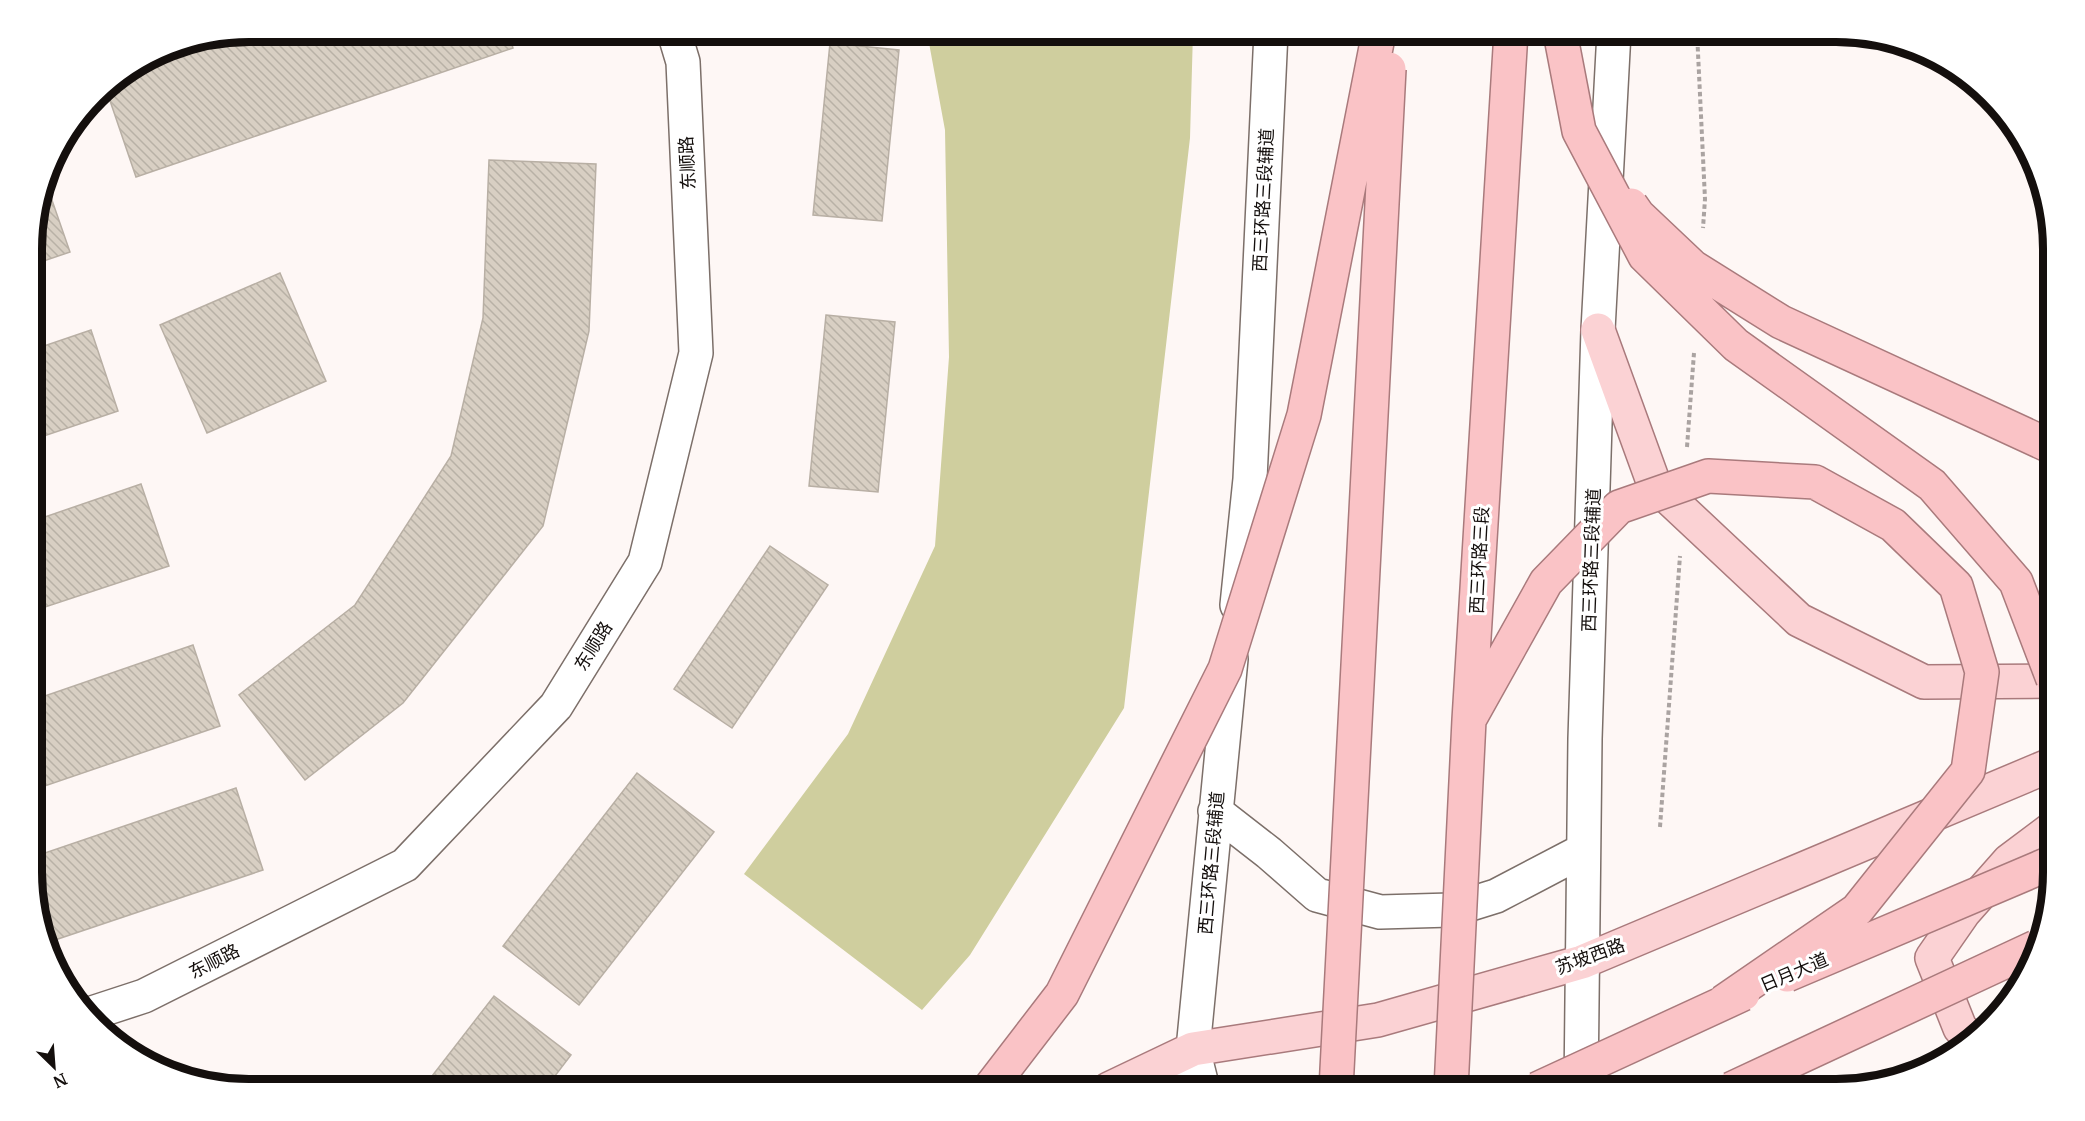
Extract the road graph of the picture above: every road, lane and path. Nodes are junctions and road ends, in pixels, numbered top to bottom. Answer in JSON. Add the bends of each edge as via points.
{"nodes":[{"id":1,"x":677,"y":42,"type":"edge"},
{"id":2,"x":1271,"y":42,"type":"edge"},
{"id":3,"x":1377,"y":42,"type":"edge"},
{"id":4,"x":1390,"y":42,"type":"edge"},
{"id":5,"x":1510,"y":42,"type":"edge"},
{"id":6,"x":1562,"y":42,"type":"edge"},
{"id":7,"x":1613,"y":42,"type":"edge"},
{"id":8,"x":1697,"y":42,"type":"edge"},
{"id":9,"x":1585,"y":141,"type":"junction"},
{"id":10,"x":1703,"y":234,"type":"dead end"},
{"id":11,"x":1598,"y":330,"type":"junction"},
{"id":12,"x":1694,"y":349,"type":"dead end"},
{"id":13,"x":2043,"y":443,"type":"edge"},
{"id":14,"x":1687,"y":453,"type":"dead end"},
{"id":15,"x":1683,"y":511,"type":"junction"},
{"id":16,"x":2043,"y":654,"type":"edge"},
{"id":17,"x":2043,"y":680,"type":"edge"},
{"id":18,"x":1469,"y":720,"type":"junction"},
{"id":19,"x":2043,"y":768,"type":"edge"},
{"id":20,"x":1215,"y":811,"type":"junction"},
{"id":21,"x":1660,"y":827,"type":"dead end"},
{"id":22,"x":2043,"y":836,"type":"edge"},
{"id":23,"x":1582,"y":851,"type":"junction"},
{"id":24,"x":2043,"y":867,"type":"edge"},
{"id":25,"x":2027,"y":951,"type":"edge"},
{"id":26,"x":1582,"y":962,"type":"junction"},
{"id":27,"x":1723,"y":1002,"type":"junction"},
{"id":28,"x":97,"y":1012,"type":"edge"},
{"id":29,"x":1965,"y":1033,"type":"edge"},
{"id":30,"x":1193,"y":1049,"type":"junction"},
{"id":31,"x":997,"y":1079,"type":"edge"},
{"id":32,"x":1130,"y":1079,"type":"edge"},
{"id":33,"x":1171,"y":1079,"type":"edge"},
{"id":34,"x":1200,"y":1079,"type":"edge"},
{"id":35,"x":1337,"y":1079,"type":"edge"},
{"id":36,"x":1451,"y":1079,"type":"edge"},
{"id":37,"x":1558,"y":1079,"type":"edge"},
{"id":38,"x":1581,"y":1079,"type":"edge"},
{"id":39,"x":1752,"y":1079,"type":"edge"}],
"edges":[{"from":1,"to":28,"type":"main road","name":"东顺路","via":[[682,62],[696,353],[645,562],[556,706],[405,865],[144,996]]},
{"from":2,"to":20,"type":"main road","name":"西三环路三段辅道","via":[[1250,479]]},
{"from":3,"to":31,"type":"highway","bridge":true,"via":[[1304,416],[1225,669],[1062,994]]},
{"from":4,"to":35,"type":"highway","bridge":true},
{"from":5,"to":18,"type":"highway","name":"西三环路三段","bridge":true},
{"from":6,"to":9,"type":"highway","bridge":true,"via":[[1579,131]]},
{"from":7,"to":11,"type":"main road","name":"西三环路三段辅道"},
{"from":8,"to":10,"type":"path","via":[[1705,199]]},
{"from":9,"to":13,"type":"highway","bridge":true,"via":[[1638,215],[1694,267],[1781,322]]},
{"from":9,"to":16,"type":"highway","bridge":true,"via":[[1645,256],[1736,345],[1932,485],[2016,582]]},
{"from":11,"to":15,"type":"main road","via":[[1654,484]]},
{"from":11,"to":23,"type":"main road","name":"西三环路三段辅道"},
{"from":12,"to":14,"type":"path"},
{"from":15,"to":17,"type":"main road","via":[[1799,620],[1924,682]]},
{"from":15,"to":21,"type":"path"},
{"from":18,"to":27,"type":"highway","bridge":true,"via":[[1546,582],[1562,565],[1619,507],[1708,476],[1815,482],[1893,525],[1956,586],[1982,672],[1968,771],[1857,910]]},
{"from":18,"to":36,"type":"highway","name":"西三环路三段","bridge":true},
{"from":19,"to":26,"type":"main road","name":"苏坡西路"},
{"from":20,"to":23,"type":"main road","via":[[1317,895],[1380,912],[1451,910],[1496,896]]},
{"from":20,"to":30,"type":"main road","name":"西三环路三段辅道"},
{"from":22,"to":29,"type":"main road","via":[[2009,861],[1964,912],[1932,958]]},
{"from":23,"to":26,"type":"main road","name":"西三环路三段辅道"},
{"from":24,"to":27,"type":"highway","name":"日月大道","bridge":true},
{"from":25,"to":39,"type":"highway","bridge":true},
{"from":26,"to":30,"type":"main road","name":"苏坡西路","via":[[1378,1020]]},
{"from":26,"to":38,"type":"main road","name":"西三环路三段辅道"},
{"from":27,"to":37,"type":"highway","name":"日月大道","bridge":true},
{"from":30,"to":32,"type":"main road","name":"苏坡西路"},
{"from":30,"to":33,"type":"main road"},
{"from":30,"to":34,"type":"main road","name":"西三环路三段辅道"}]}
